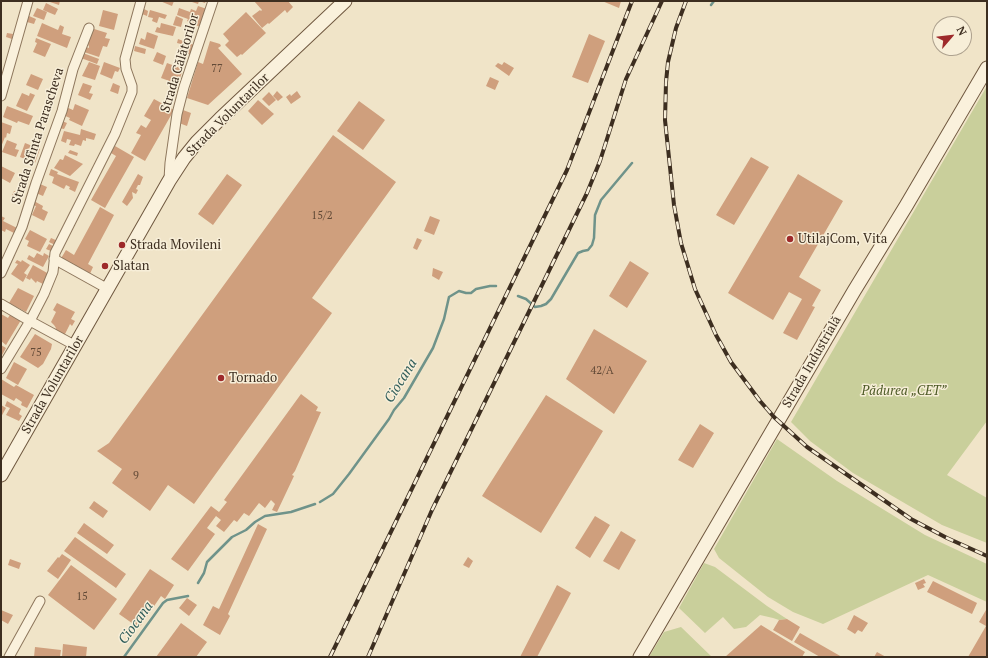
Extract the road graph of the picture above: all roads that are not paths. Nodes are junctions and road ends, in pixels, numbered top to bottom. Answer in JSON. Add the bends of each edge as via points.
{"nodes":[{"id":1,"x":28,"y":1,"type":"edge"},
{"id":2,"x":141,"y":1,"type":"edge"},
{"id":3,"x":213,"y":1,"type":"edge"},
{"id":4,"x":345,"y":1,"type":"edge"},
{"id":5,"x":89,"y":28,"type":"dead end"},
{"id":6,"x":987,"y":68,"type":"edge"},
{"id":7,"x":1,"y":96,"type":"edge"},
{"id":8,"x":169,"y":181,"type":"junction"},
{"id":9,"x":54,"y":259,"type":"junction"},
{"id":10,"x":1,"y":273,"type":"edge"},
{"id":11,"x":108,"y":289,"type":"junction"},
{"id":12,"x":1,"y":304,"type":"edge"},
{"id":13,"x":30,"y":321,"type":"junction"},
{"id":14,"x":76,"y":346,"type":"junction"},
{"id":15,"x":1,"y":369,"type":"edge"},
{"id":16,"x":1,"y":475,"type":"edge"},
{"id":17,"x":40,"y":601,"type":"dead end"},
{"id":18,"x":9,"y":657,"type":"edge"},
{"id":19,"x":640,"y":657,"type":"edge"}],
"edges":[{"from":1,"to":7,"type":"street"},
{"from":2,"to":9,"type":"street","via":[[125,59],[132,92],[115,134]]},
{"from":3,"to":8,"type":"street","name":"Strada Călătorilor","via":[[177,114]]},
{"from":4,"to":8,"type":"main road","name":"Strada Voluntarilor","via":[[197,142]]},
{"from":5,"to":10,"type":"street","name":"Strada Sfînta Parascheva","via":[[73,69],[62,111],[22,227]]},
{"from":6,"to":19,"type":"main road","name":"Strada Industrială"},
{"from":8,"to":11,"type":"main road","name":"Strada Voluntarilor"},
{"from":9,"to":11,"type":"street"},
{"from":9,"to":13,"type":"street","via":[[53,272]]},
{"from":11,"to":14,"type":"main road","name":"Strada Voluntarilor"},
{"from":12,"to":13,"type":"street"},
{"from":13,"to":14,"type":"street"},
{"from":13,"to":15,"type":"street"},
{"from":14,"to":16,"type":"main road","name":"Strada Voluntarilor"},
{"from":17,"to":18,"type":"street"}]}
